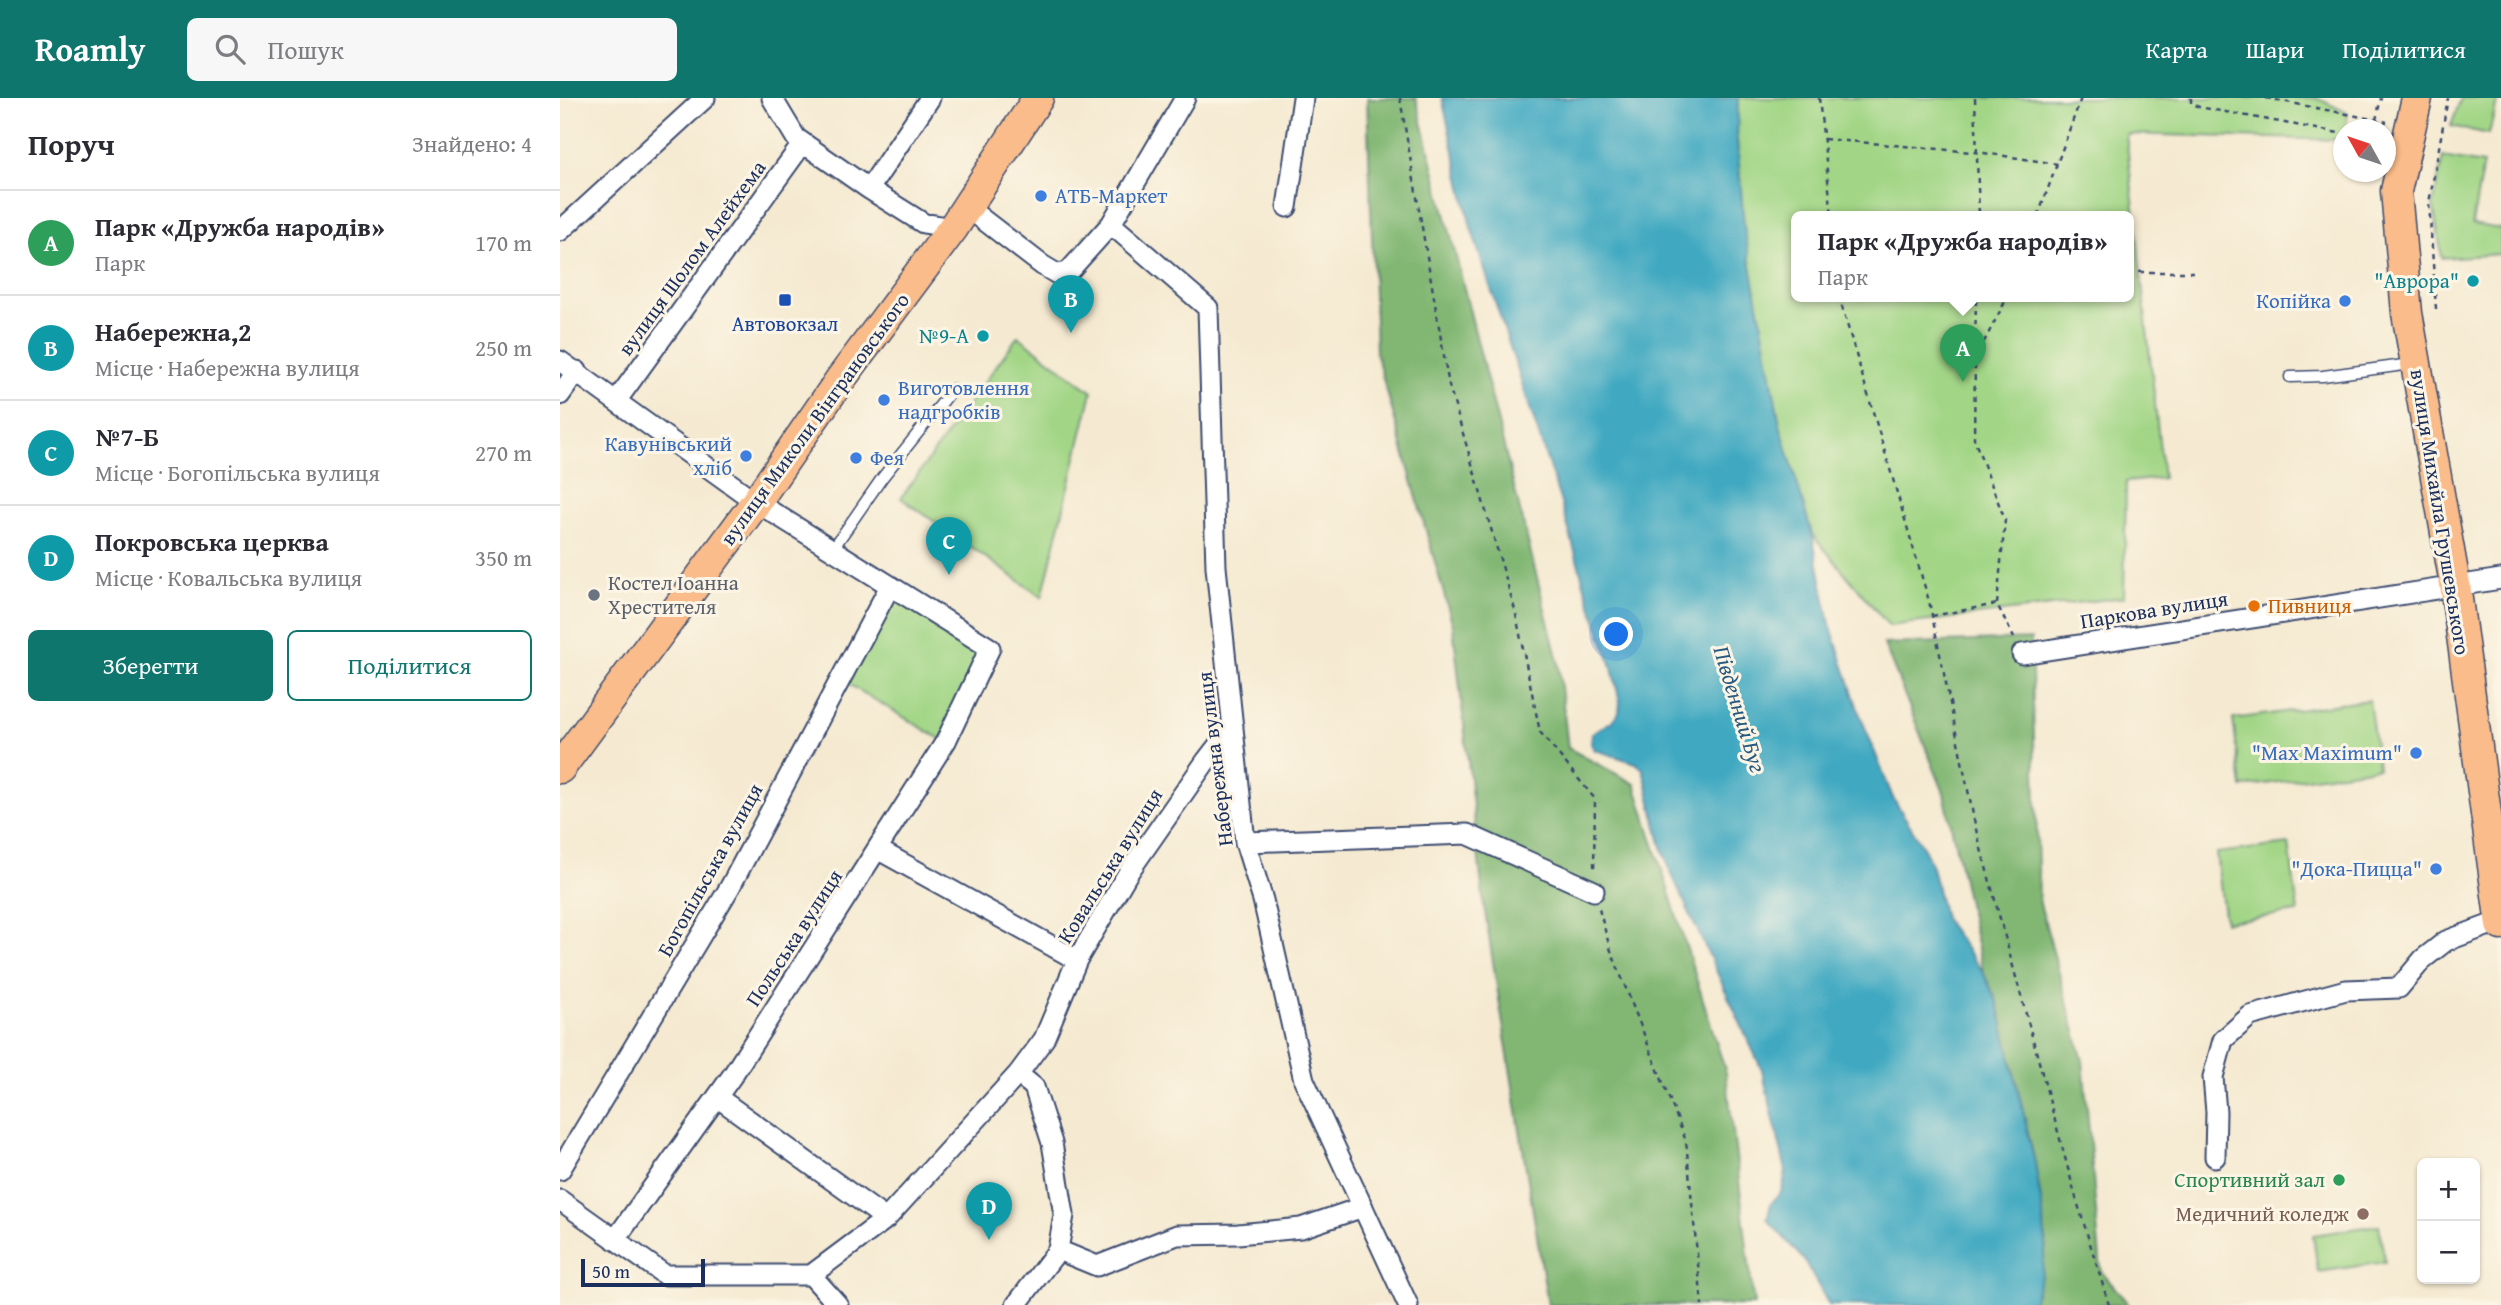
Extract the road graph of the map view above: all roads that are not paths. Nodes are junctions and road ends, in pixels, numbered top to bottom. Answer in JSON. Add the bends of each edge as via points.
{"nodes":[{"id":1,"x":705,"y":98,"type":"edge"},
{"id":2,"x":772,"y":98,"type":"edge"},
{"id":3,"x":930,"y":98,"type":"edge"},
{"id":4,"x":1038,"y":98,"type":"edge"},
{"id":5,"x":1185,"y":98,"type":"edge"},
{"id":6,"x":1303,"y":98,"type":"edge"},
{"id":7,"x":2417,"y":98,"type":"edge"},
{"id":8,"x":803,"y":143,"type":"junction"},
{"id":9,"x":869,"y":189,"type":"junction"},
{"id":10,"x":1287,"y":207,"type":"dead end"},
{"id":11,"x":960,"y":218,"type":"junction"},
{"id":12,"x":1111,"y":224,"type":"junction"},
{"id":13,"x":560,"y":231,"type":"edge"},
{"id":14,"x":2415,"y":363,"type":"junction"},
{"id":15,"x":568,"y":366,"type":"edge"},
{"id":16,"x":2290,"y":377,"type":"dead end"},
{"id":17,"x":953,"y":389,"type":"dead end"},
{"id":18,"x":560,"y":395,"type":"edge"},
{"id":19,"x":617,"y":400,"type":"junction"},
{"id":20,"x":756,"y":502,"type":"junction"},
{"id":21,"x":832,"y":550,"type":"junction"},
{"id":22,"x":2501,"y":579,"type":"edge"},
{"id":23,"x":2455,"y":584,"type":"junction"},
{"id":24,"x":890,"y":586,"type":"junction"},
{"id":25,"x":2022,"y":654,"type":"road end"},
{"id":26,"x":1233,"y":726,"type":"junction"},
{"id":27,"x":560,"y":768,"type":"edge"},
{"id":28,"x":1245,"y":842,"type":"junction"},
{"id":29,"x":877,"y":849,"type":"junction"},
{"id":30,"x":1594,"y":891,"type":"road end"},
{"id":31,"x":2501,"y":923,"type":"edge"},
{"id":32,"x":1077,"y":960,"type":"junction"},
{"id":33,"x":1018,"y":1074,"type":"junction"},
{"id":34,"x":717,"y":1097,"type":"junction"},
{"id":35,"x":2215,"y":1157,"type":"dead end"},
{"id":36,"x":560,"y":1170,"type":"edge"},
{"id":37,"x":560,"y":1200,"type":"edge"},
{"id":38,"x":1363,"y":1207,"type":"junction"},
{"id":39,"x":886,"y":1219,"type":"junction"},
{"id":40,"x":615,"y":1240,"type":"junction"},
{"id":41,"x":1058,"y":1250,"type":"junction"},
{"id":42,"x":811,"y":1275,"type":"junction"},
{"id":43,"x":838,"y":1305,"type":"edge"},
{"id":44,"x":1016,"y":1305,"type":"edge"},
{"id":45,"x":1408,"y":1305,"type":"edge"}],
"edges":[{"from":1,"to":13,"type":"street"},
{"from":2,"to":8,"type":"street"},
{"from":3,"to":9,"type":"street"},
{"from":4,"to":11,"type":"main road","name":"вулиця Миколи Вінграновського"},
{"from":5,"to":12,"type":"street"},
{"from":6,"to":10,"type":"street"},
{"from":7,"to":14,"type":"main road","name":"вулиця Михайла Грушевського","via":[[2396,191]]},
{"from":8,"to":9,"type":"street"},
{"from":8,"to":19,"type":"street","name":"вулиця Шолом Алейхема"},
{"from":9,"to":11,"type":"street","via":[[923,223]]},
{"from":11,"to":12,"type":"street","via":[[1057,274],[1068,272]]},
{"from":11,"to":20,"type":"main road","name":"вулиця Миколи Вінграновського"},
{"from":12,"to":26,"type":"street","name":"Набережна вулиця","via":[[1208,308],[1216,567]]},
{"from":14,"to":16,"type":"lane"},
{"from":14,"to":23,"type":"main road","name":"вулиця Михайла Грушевського"},
{"from":15,"to":18,"type":"street"},
{"from":15,"to":19,"type":"street"},
{"from":17,"to":21,"type":"lane"},
{"from":19,"to":20,"type":"street"},
{"from":20,"to":21,"type":"street"},
{"from":20,"to":27,"type":"main road","name":"вулиця Миколи Вінграновського"},
{"from":21,"to":24,"type":"street"},
{"from":22,"to":23,"type":"street","name":"Паркова вулиця"},
{"from":23,"to":25,"type":"street","name":"Паркова вулиця"},
{"from":23,"to":31,"type":"main road","name":"вулиця Михайла Грушевського"},
{"from":24,"to":29,"type":"street","name":"Польська вулиця","via":[[990,648],[946,741]]},
{"from":24,"to":36,"type":"street","name":"Богопільська вулиця","via":[[730,887]]},
{"from":26,"to":28,"type":"street","name":"Набережна вулиця"},
{"from":26,"to":32,"type":"street","name":"Ковальська вулиця","via":[[1128,873]]},
{"from":28,"to":30,"type":"street","via":[[1467,834]]},
{"from":28,"to":38,"type":"street","name":"Набережна вулиця","via":[[1263,900],[1304,1080]]},
{"from":29,"to":32,"type":"street"},
{"from":29,"to":34,"type":"street","name":"Польська вулиця"},
{"from":31,"to":35,"type":"street","via":[[2446,941],[2423,959],[2399,988],[2346,990],[2250,1016],[2223,1040],[2213,1077]]},
{"from":32,"to":33,"type":"street","name":"Ковальська вулиця","via":[[1044,1039]]},
{"from":33,"to":39,"type":"street","name":"Ковальська вулиця"},
{"from":33,"to":41,"type":"street","via":[[1034,1087],[1052,1143],[1064,1215]]},
{"from":34,"to":39,"type":"street"},
{"from":34,"to":40,"type":"street","name":"Польська вулиця"},
{"from":37,"to":40,"type":"street"},
{"from":38,"to":41,"type":"street","via":[[1301,1228],[1177,1235],[1097,1266]]},
{"from":38,"to":45,"type":"street","name":"Набережна вулиця"},
{"from":39,"to":42,"type":"street","name":"Ковальська вулиця"},
{"from":40,"to":42,"type":"street","via":[[665,1275]]},
{"from":41,"to":44,"type":"street"},
{"from":42,"to":43,"type":"street"}]}
